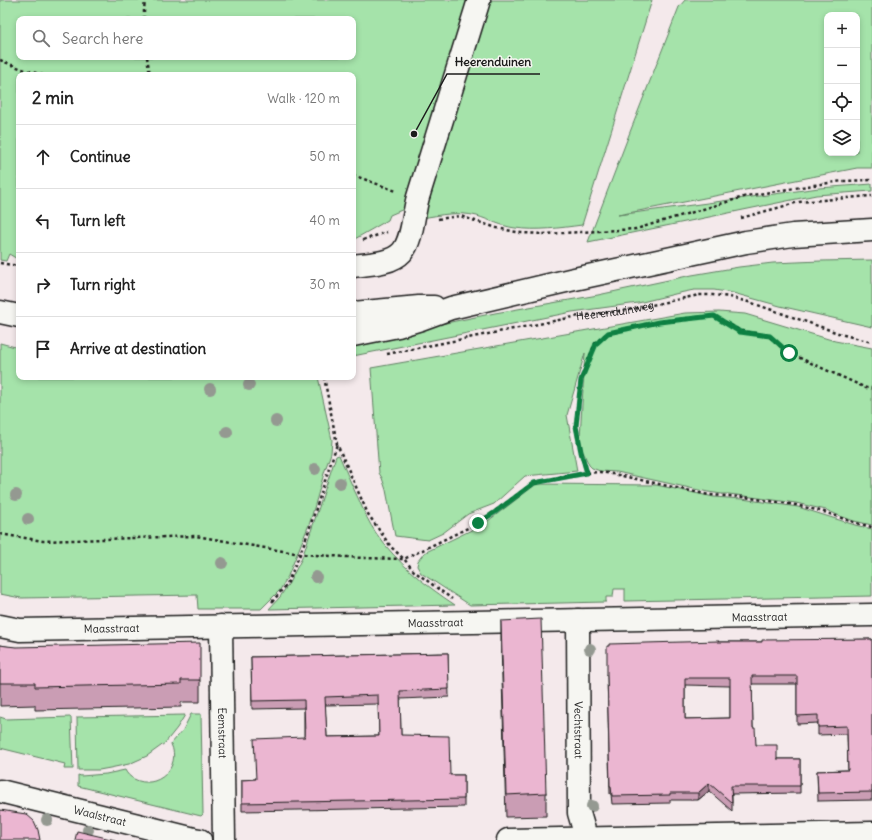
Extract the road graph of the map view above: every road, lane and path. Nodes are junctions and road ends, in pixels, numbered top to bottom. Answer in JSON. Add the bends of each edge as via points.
{"nodes":[{"id":1,"x":145,"y":0,"type":"edge"},
{"id":2,"x":478,"y":0,"type":"edge"},
{"id":3,"x":144,"y":16,"type":"edge"},
{"id":4,"x":0,"y":60,"type":"edge"},
{"id":5,"x":148,"y":60,"type":"edge"},
{"id":6,"x":32,"y":72,"type":"edge"},
{"id":7,"x":150,"y":72,"type":"edge"},
{"id":8,"x":356,"y":176,"type":"edge"},
{"id":9,"x":872,"y":180,"type":"edge"},
{"id":10,"x":417,"y":199,"type":"junction"},
{"id":11,"x":412,"y":223,"type":"junction"},
{"id":12,"x":872,"y":230,"type":"edge"},
{"id":13,"x":360,"y":241,"type":"dead end"},
{"id":14,"x":0,"y":263,"type":"edge"},
{"id":15,"x":16,"y":266,"type":"edge"},
{"id":16,"x":356,"y":266,"type":"edge"},
{"id":17,"x":451,"y":308,"type":"junction"},
{"id":18,"x":0,"y":312,"type":"edge"},
{"id":19,"x":356,"y":313,"type":"edge"},
{"id":20,"x":16,"y":315,"type":"edge"},
{"id":21,"x":356,"y":333,"type":"edge"},
{"id":22,"x":872,"y":342,"type":"edge"},
{"id":23,"x":384,"y":354,"type":"dead end"},
{"id":24,"x":325,"y":380,"type":"edge"},
{"id":25,"x":872,"y":388,"type":"edge"},
{"id":26,"x":337,"y":444,"type":"junction"},
{"id":27,"x":587,"y":473,"type":"junction"},
{"id":28,"x":872,"y":527,"type":"edge"},
{"id":29,"x":0,"y":534,"type":"edge"},
{"id":30,"x":300,"y":554,"type":"junction"},
{"id":31,"x":404,"y":559,"type":"junction"},
{"id":32,"x":872,"y":615,"type":"edge"},
{"id":33,"x":578,"y":620,"type":"junction"},
{"id":34,"x":463,"y":622,"type":"junction"},
{"id":35,"x":0,"y":626,"type":"edge"},
{"id":36,"x":221,"y":626,"type":"junction"},
{"id":37,"x":265,"y":626,"type":"junction"},
{"id":38,"x":0,"y":791,"type":"edge"},
{"id":39,"x":872,"y":833,"type":"edge"},
{"id":40,"x":586,"y":839,"type":"edge"},
{"id":41,"x":200,"y":840,"type":"edge"},
{"id":42,"x":224,"y":840,"type":"edge"},
{"id":43,"x":508,"y":840,"type":"edge"}],
"edges":[{"from":1,"to":3,"type":"path"},
{"from":2,"to":10,"type":"street"},
{"from":4,"to":6,"type":"path"},
{"from":5,"to":7,"type":"path"},
{"from":8,"to":10,"type":"path"},
{"from":9,"to":11,"type":"path","via":[[843,181],[747,196],[636,228],[521,233],[460,216]]},
{"from":10,"to":11,"type":"street"},
{"from":11,"to":13,"type":"path"},
{"from":11,"to":16,"type":"street","via":[[405,248],[395,258]]},
{"from":12,"to":17,"type":"street","via":[[793,235],[746,242]]},
{"from":14,"to":15,"type":"path"},
{"from":17,"to":19,"type":"street","via":[[419,307]]},
{"from":17,"to":21,"type":"street","via":[[398,326]]},
{"from":18,"to":20,"type":"street"},
{"from":22,"to":23,"type":"path","name":"Heerenduinweg","via":[[730,297],[699,295]]},
{"from":24,"to":26,"type":"path"},
{"from":25,"to":27,"type":"path","via":[[866,388],[789,353],[770,336],[740,332],[714,316],[659,322],[608,333],[596,344],[581,380],[576,426]]},
{"from":26,"to":30,"type":"path"},
{"from":26,"to":31,"type":"path","via":[[368,514],[391,547]]},
{"from":27,"to":28,"type":"path","via":[[618,475],[709,495],[744,497],[796,505]]},
{"from":27,"to":31,"type":"path","via":[[534,483],[478,523]]},
{"from":29,"to":30,"type":"path","via":[[43,541],[196,536]]},
{"from":30,"to":31,"type":"path"},
{"from":30,"to":37,"type":"path","via":[[287,584],[265,609]]},
{"from":31,"to":34,"type":"path","via":[[414,571],[462,606]]},
{"from":32,"to":33,"type":"street","name":"Maasstraat"},
{"from":33,"to":34,"type":"street","name":"Maasstraat"},
{"from":33,"to":40,"type":"street","name":"Vechtstraat","via":[[579,813]]},
{"from":34,"to":37,"type":"street","name":"Maasstraat"},
{"from":35,"to":36,"type":"street","name":"Maasstraat","via":[[20,630]]},
{"from":36,"to":37,"type":"street","name":"Maasstraat"},
{"from":36,"to":42,"type":"street","name":"Eemstraat"},
{"from":38,"to":41,"type":"street","name":"Waalstraat"},
{"from":39,"to":40,"type":"street"},
{"from":40,"to":43,"type":"street"}]}
